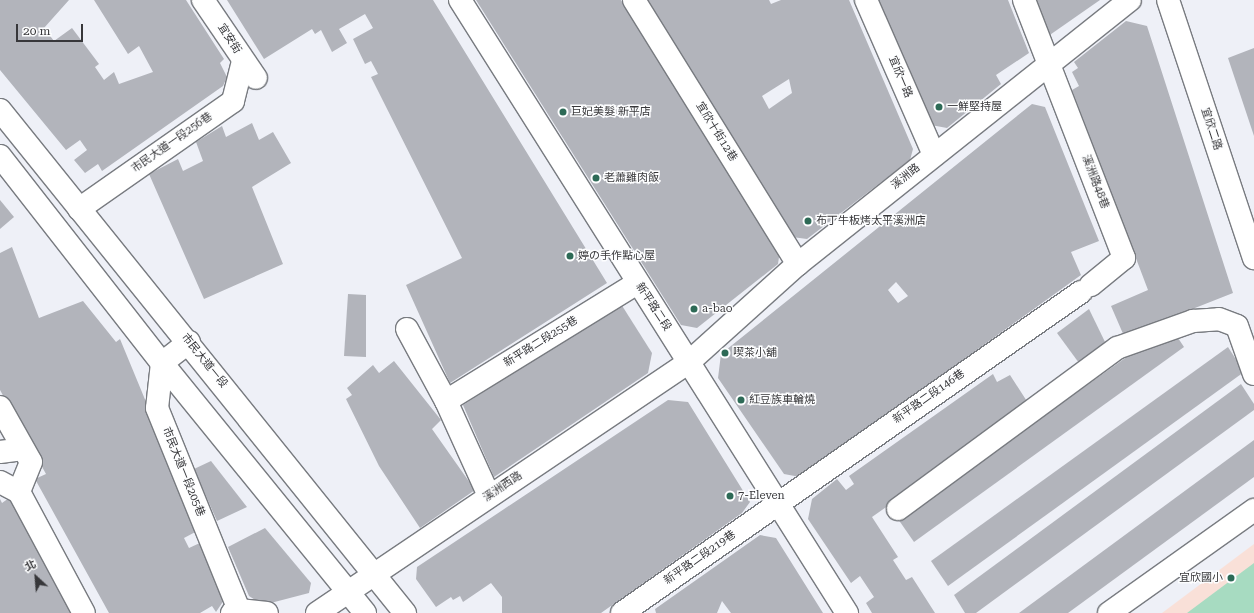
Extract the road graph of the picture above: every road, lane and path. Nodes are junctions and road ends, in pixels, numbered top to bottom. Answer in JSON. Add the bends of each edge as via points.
{"nodes":[{"id":1,"x":203,"y":0,"type":"edge"},
{"id":2,"x":460,"y":0,"type":"edge"},
{"id":3,"x":634,"y":0,"type":"edge"},
{"id":4,"x":866,"y":0,"type":"edge"},
{"id":5,"x":1024,"y":0,"type":"edge"},
{"id":6,"x":1130,"y":0,"type":"edge"},
{"id":7,"x":1168,"y":0,"type":"edge"},
{"id":8,"x":243,"y":61,"type":"junction"},
{"id":9,"x":1050,"y":65,"type":"junction"},
{"id":10,"x":256,"y":78,"type":"dead end"},
{"id":11,"x":0,"y":110,"type":"edge"},
{"id":12,"x":934,"y":155,"type":"junction"},
{"id":13,"x":0,"y":156,"type":"edge"},
{"id":14,"x":79,"y":209,"type":"junction"},
{"id":15,"x":1254,"y":258,"type":"edge"},
{"id":16,"x":798,"y":264,"type":"junction"},
{"id":17,"x":637,"y":283,"type":"junction"},
{"id":18,"x":1086,"y":289,"type":"joint"},
{"id":19,"x":407,"y":329,"type":"dead end"},
{"id":20,"x":189,"y":342,"type":"junction"},
{"id":21,"x":689,"y":362,"type":"junction"},
{"id":22,"x":162,"y":363,"type":"junction"},
{"id":23,"x":1254,"y":374,"type":"edge"},
{"id":24,"x":446,"y":401,"type":"junction"},
{"id":25,"x":0,"y":407,"type":"edge"},
{"id":26,"x":23,"y":448,"type":"junction"},
{"id":27,"x":0,"y":452,"type":"edge"},
{"id":28,"x":0,"y":482,"type":"edge"},
{"id":29,"x":19,"y":492,"type":"junction"},
{"id":30,"x":489,"y":496,"type":"junction"},
{"id":31,"x":778,"y":502,"type":"junction"},
{"id":32,"x":898,"y":509,"type":"dead end"},
{"id":33,"x":1254,"y":510,"type":"edge"},
{"id":34,"x":374,"y":574,"type":"junction"},
{"id":35,"x":348,"y":592,"type":"junction"},
{"id":36,"x":236,"y":611,"type":"edge"},
{"id":37,"x":629,"y":611,"type":"edge"},
{"id":38,"x":84,"y":613,"type":"edge"},
{"id":39,"x":267,"y":613,"type":"edge"},
{"id":40,"x":317,"y":613,"type":"edge"},
{"id":41,"x":365,"y":613,"type":"edge"},
{"id":42,"x":406,"y":613,"type":"edge"},
{"id":43,"x":847,"y":613,"type":"edge"},
{"id":44,"x":1109,"y":613,"type":"edge"}],
"edges":[{"from":1,"to":8,"type":"street","name":"宜安街"},
{"from":2,"to":17,"type":"street","name":"新平路二段"},
{"from":3,"to":16,"type":"street","name":"宜欣十街12巷"},
{"from":4,"to":12,"type":"street","name":"宜欣一路"},
{"from":5,"to":9,"type":"street"},
{"from":6,"to":9,"type":"street","name":"溪洲路"},
{"from":7,"to":15,"type":"street","name":"宜欣二路"},
{"from":8,"to":10,"type":"street","name":"宜安街"},
{"from":8,"to":14,"type":"street","name":"市民大道一段256巷","via":[[232,101]]},
{"from":9,"to":12,"type":"street","name":"溪洲路"},
{"from":9,"to":18,"type":"street","name":"溪洲路48巷","via":[[1124,258]]},
{"from":11,"to":14,"type":"street","name":"市民大道一段"},
{"from":12,"to":16,"type":"street","name":"溪洲路"},
{"from":13,"to":22,"type":"street"},
{"from":14,"to":20,"type":"street","name":"市民大道一段"},
{"from":16,"to":21,"type":"street","name":"溪洲路"},
{"from":17,"to":21,"type":"street","name":"新平路二段"},
{"from":17,"to":24,"type":"street","name":"新平路二段255巷"},
{"from":18,"to":31,"type":"street","name":"新平路二段146巷"},
{"from":19,"to":24,"type":"street"},
{"from":20,"to":22,"type":"street"},
{"from":20,"to":34,"type":"street","name":"市民大道一段"},
{"from":21,"to":30,"type":"street","name":"溪洲西路"},
{"from":21,"to":31,"type":"street","name":"新平路二段"},
{"from":22,"to":35,"type":"street"},
{"from":22,"to":36,"type":"street","name":"市民大道一段205巷","via":[[157,408]]},
{"from":23,"to":32,"type":"street","via":[[1237,326],[1219,319],[1193,321],[1117,348]]},
{"from":24,"to":30,"type":"street"},
{"from":25,"to":26,"type":"street"},
{"from":26,"to":27,"type":"street"},
{"from":26,"to":29,"type":"street","via":[[31,462]]},
{"from":28,"to":29,"type":"street"},
{"from":29,"to":38,"type":"street"},
{"from":30,"to":34,"type":"street","name":"溪洲西路"},
{"from":31,"to":37,"type":"street","name":"新平路二段219巷"},
{"from":31,"to":43,"type":"street","name":"新平路二段"},
{"from":33,"to":44,"type":"street"},
{"from":34,"to":35,"type":"street","name":"溪洲西路"},
{"from":34,"to":42,"type":"street","name":"市民大道一段"},
{"from":35,"to":40,"type":"street","name":"溪洲西路"},
{"from":35,"to":41,"type":"street"},
{"from":36,"to":39,"type":"street"}]}
